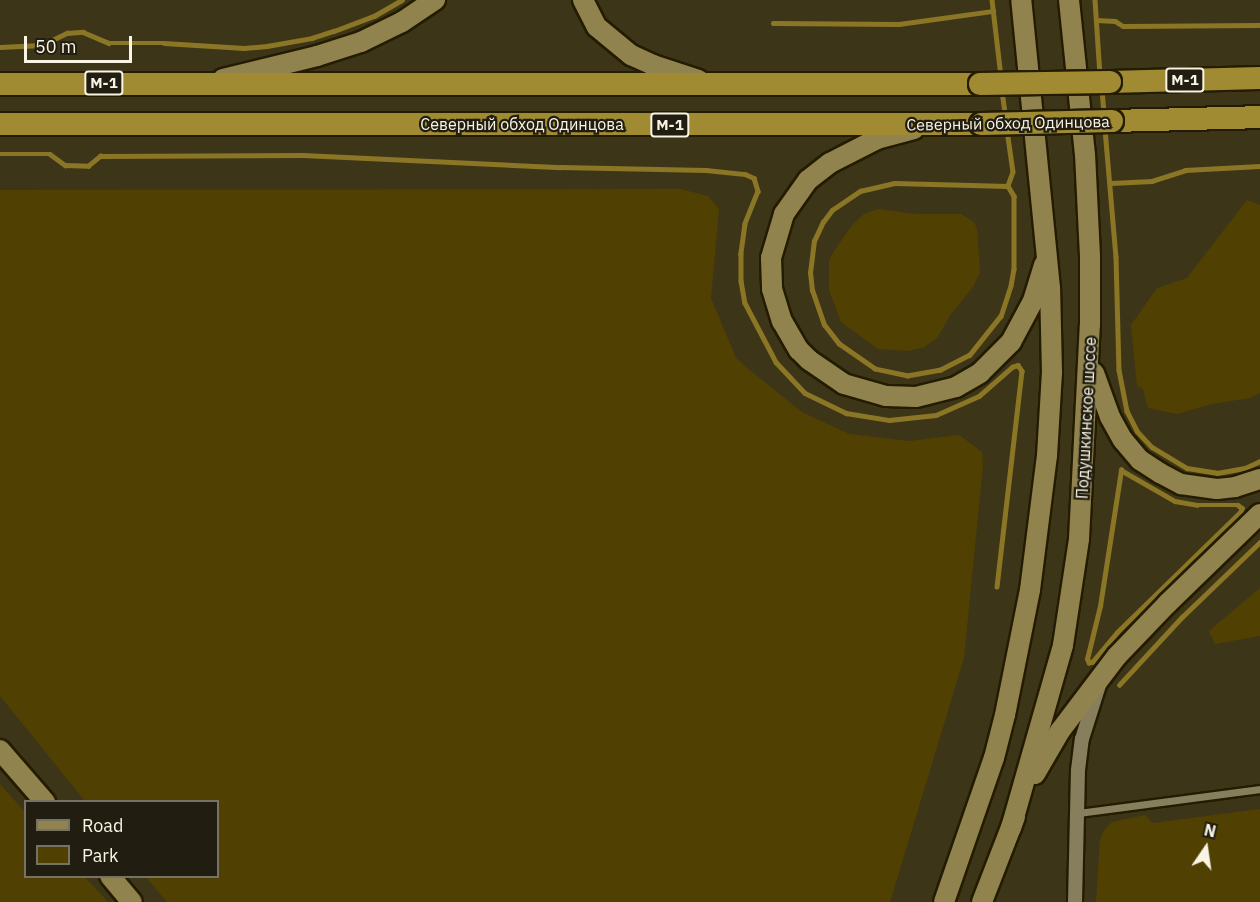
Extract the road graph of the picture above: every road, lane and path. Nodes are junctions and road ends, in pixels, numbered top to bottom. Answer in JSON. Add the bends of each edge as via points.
{"nodes":[{"id":1,"x":435,"y":0,"type":"edge"},
{"id":2,"x":583,"y":0,"type":"edge"},
{"id":3,"x":1021,"y":0,"type":"edge"},
{"id":4,"x":1069,"y":0,"type":"edge"},
{"id":5,"x":1260,"y":78,"type":"edge"},
{"id":6,"x":208,"y":82,"type":"junction"},
{"id":7,"x":0,"y":84,"type":"edge"},
{"id":8,"x":731,"y":85,"type":"junction"},
{"id":9,"x":1260,"y":117,"type":"edge"},
{"id":10,"x":0,"y":124,"type":"edge"},
{"id":11,"x":940,"y":125,"type":"junction"},
{"id":12,"x":1046,"y":244,"type":"junction"},
{"id":13,"x":1090,"y":325,"type":"junction"},
{"id":14,"x":1260,"y":479,"type":"edge"},
{"id":15,"x":1260,"y":514,"type":"edge"},
{"id":16,"x":1104,"y":672,"type":"junction"},
{"id":17,"x":0,"y":750,"type":"edge"},
{"id":18,"x":1260,"y":789,"type":"edge"},
{"id":19,"x":44,"y":800,"type":"edge"},
{"id":20,"x":1078,"y":813,"type":"junction"},
{"id":21,"x":1011,"y":828,"type":"junction"},
{"id":22,"x":112,"y":878,"type":"edge"},
{"id":23,"x":132,"y":902,"type":"edge"},
{"id":24,"x":944,"y":902,"type":"edge"},
{"id":25,"x":982,"y":902,"type":"edge"},
{"id":26,"x":1076,"y":902,"type":"edge"}],
"edges":[{"from":1,"to":6,"type":"main road","via":[[361,42]]},
{"from":2,"to":8,"type":"main road","via":[[597,27],[631,55],[694,79]]},
{"from":3,"to":12,"type":"main road"},
{"from":4,"to":13,"type":"main road","name":"Подушкинское шоссе","via":[[1085,155]]},
{"from":5,"to":8,"type":"highway","number":"М-1","bridge":true},
{"from":6,"to":7,"type":"highway","number":"М-1"},
{"from":6,"to":8,"type":"highway","number":"М-1"},
{"from":9,"to":11,"type":"highway","name":"Северный обход Одинцова","number":"М-1","bridge":true},
{"from":10,"to":11,"type":"highway","name":"Северный обход Одинцова","number":"М-1"},
{"from":11,"to":12,"type":"main road","via":[[887,135],[843,155],[808,180],[790,202],[778,228],[771,274],[779,313],[799,350],[832,377],[871,393],[916,397],[956,387],[992,364],[1015,336],[1044,272]]},
{"from":12,"to":24,"type":"main road","via":[[1053,332],[1050,413],[1030,590],[994,758]]},
{"from":13,"to":14,"type":"main road","via":[[1093,371],[1100,395],[1123,440],[1140,460],[1181,484],[1199,488],[1235,488]]},
{"from":13,"to":21,"type":"main road","name":"Подушкинское шоссе","via":[[1079,538],[1063,645]]},
{"from":15,"to":16,"type":"main road","via":[[1154,616]]},
{"from":16,"to":20,"type":"street","via":[[1082,739]]},
{"from":16,"to":21,"type":"main road","via":[[1055,738],[1032,777]]},
{"from":17,"to":19,"type":"main road"},
{"from":18,"to":20,"type":"lane"},
{"from":20,"to":26,"type":"street"},
{"from":21,"to":25,"type":"main road"},
{"from":22,"to":23,"type":"main road"}]}
